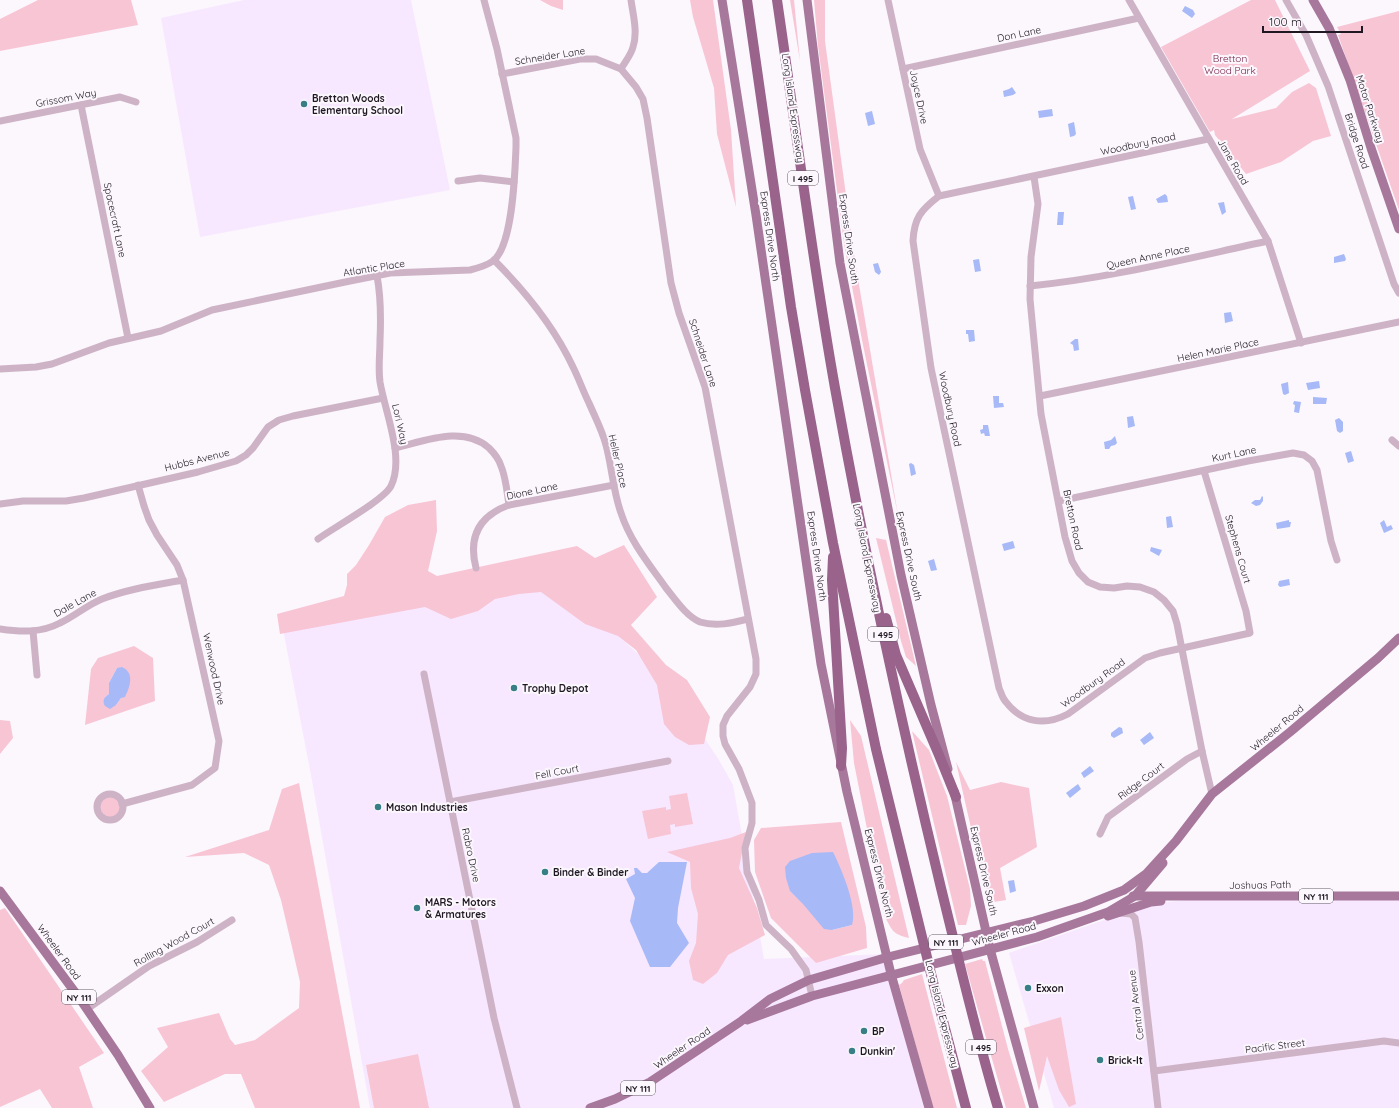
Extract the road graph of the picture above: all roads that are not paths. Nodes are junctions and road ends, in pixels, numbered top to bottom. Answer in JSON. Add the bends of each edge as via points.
{"nodes":[{"id":1,"x":484,"y":0,"type":"edge"},
{"id":2,"x":631,"y":0,"type":"edge"},
{"id":3,"x":722,"y":0,"type":"edge"},
{"id":4,"x":747,"y":0,"type":"edge"},
{"id":5,"x":777,"y":0,"type":"edge"},
{"id":6,"x":807,"y":0,"type":"edge"},
{"id":7,"x":888,"y":0,"type":"edge"},
{"id":8,"x":1129,"y":0,"type":"edge"},
{"id":9,"x":1286,"y":0,"type":"edge"},
{"id":10,"x":1313,"y":0,"type":"edge"},
{"id":11,"x":1139,"y":18,"type":"junction"},
{"id":12,"x":621,"y":68,"type":"junction"},
{"id":13,"x":903,"y":69,"type":"junction"},
{"id":14,"x":502,"y":74,"type":"junction"},
{"id":15,"x":136,"y":102,"type":"dead end"},
{"id":16,"x":81,"y":105,"type":"junction"},
{"id":17,"x":0,"y":122,"type":"edge"},
{"id":18,"x":1208,"y":139,"type":"junction"},
{"id":19,"x":1034,"y":177,"type":"junction"},
{"id":20,"x":458,"y":181,"type":"dead end"},
{"id":21,"x":514,"y":182,"type":"junction"},
{"id":22,"x":939,"y":196,"type":"junction"},
{"id":23,"x":1399,"y":229,"type":"edge"},
{"id":24,"x":1268,"y":241,"type":"junction"},
{"id":25,"x":494,"y":260,"type":"junction"},
{"id":26,"x":378,"y":276,"type":"junction"},
{"id":27,"x":1030,"y":286,"type":"junction"},
{"id":28,"x":1399,"y":293,"type":"edge"},
{"id":29,"x":1399,"y":322,"type":"edge"},
{"id":30,"x":128,"y":338,"type":"junction"},
{"id":31,"x":1301,"y":343,"type":"junction"},
{"id":32,"x":0,"y":369,"type":"edge"},
{"id":33,"x":1040,"y":396,"type":"junction"},
{"id":34,"x":383,"y":398,"type":"junction"},
{"id":35,"x":1392,"y":440,"type":"dead end"},
{"id":36,"x":1399,"y":446,"type":"edge"},
{"id":37,"x":395,"y":448,"type":"junction"},
{"id":38,"x":1204,"y":470,"type":"junction"},
{"id":39,"x":138,"y":485,"type":"junction"},
{"id":40,"x":614,"y":485,"type":"junction"},
{"id":41,"x":1059,"y":501,"type":"junction"},
{"id":42,"x":0,"y":504,"type":"edge"},
{"id":43,"x":509,"y":505,"type":"junction"},
{"id":44,"x":318,"y":539,"type":"dead end"},
{"id":45,"x":833,"y":543,"type":"junction"},
{"id":46,"x":1337,"y":560,"type":"dead end"},
{"id":47,"x":476,"y":568,"type":"dead end"},
{"id":48,"x":183,"y":580,"type":"junction"},
{"id":49,"x":872,"y":588,"type":"junction"},
{"id":50,"x":748,"y":619,"type":"junction"},
{"id":51,"x":0,"y":629,"type":"edge"},
{"id":52,"x":33,"y":631,"type":"junction"},
{"id":53,"x":1250,"y":633,"type":"joint"},
{"id":54,"x":1399,"y":638,"type":"edge"},
{"id":55,"x":1181,"y":648,"type":"junction"},
{"id":56,"x":424,"y":674,"type":"dead end"},
{"id":57,"x":37,"y":675,"type":"dead end"},
{"id":58,"x":1202,"y":750,"type":"junction"},
{"id":59,"x":668,"y":761,"type":"dead end"},
{"id":60,"x":841,"y":766,"type":"junction"},
{"id":61,"x":1212,"y":794,"type":"junction"},
{"id":62,"x":956,"y":797,"type":"junction"},
{"id":63,"x":450,"y":802,"type":"junction"},
{"id":64,"x":122,"y":804,"type":"dead end"},
{"id":65,"x":1100,"y":834,"type":"dead end"},
{"id":66,"x":1176,"y":841,"type":"junction"},
{"id":67,"x":1151,"y":878,"type":"junction"},
{"id":68,"x":0,"y":891,"type":"edge"},
{"id":69,"x":1135,"y":896,"type":"junction"},
{"id":70,"x":1166,"y":896,"type":"junction"},
{"id":71,"x":1399,"y":896,"type":"edge"},
{"id":72,"x":1194,"y":897,"type":"junction"},
{"id":73,"x":1084,"y":906,"type":"junction"},
{"id":74,"x":1118,"y":913,"type":"junction"},
{"id":75,"x":232,"y":920,"type":"dead end"},
{"id":76,"x":987,"y":932,"type":"junction"},
{"id":77,"x":1037,"y":937,"type":"junction"},
{"id":78,"x":990,"y":949,"type":"junction"},
{"id":79,"x":888,"y":957,"type":"junction"},
{"id":80,"x":891,"y":974,"type":"junction"},
{"id":81,"x":809,"y":980,"type":"junction"},
{"id":82,"x":812,"y":996,"type":"junction"},
{"id":83,"x":87,"y":1009,"type":"junction"},
{"id":84,"x":740,"y":1022,"type":"junction"},
{"id":85,"x":1399,"y":1043,"type":"edge"},
{"id":86,"x":1154,"y":1071,"type":"junction"},
{"id":87,"x":150,"y":1108,"type":"edge"},
{"id":88,"x":517,"y":1108,"type":"edge"},
{"id":89,"x":590,"y":1108,"type":"edge"},
{"id":90,"x":929,"y":1108,"type":"edge"},
{"id":91,"x":966,"y":1108,"type":"edge"},
{"id":92,"x":998,"y":1108,"type":"edge"},
{"id":93,"x":1034,"y":1108,"type":"edge"},
{"id":94,"x":1158,"y":1108,"type":"edge"}],
"edges":[{"from":1,"to":14,"type":"street"},
{"from":2,"to":12,"type":"street","via":[[635,33],[633,46]]},
{"from":3,"to":60,"type":"main road","name":"Express Drive North","via":[[821,664]]},
{"from":4,"to":45,"type":"highway","name":"Long Island Expressway","number":"I 495","via":[[791,307]]},
{"from":5,"to":49,"type":"highway","name":"Long Island Expressway","number":"I 495","via":[[820,303]]},
{"from":6,"to":62,"type":"main road","name":"Express Drive South","via":[[840,263],[901,575],[931,705]]},
{"from":7,"to":13,"type":"street","name":"Joyce Drive"},
{"from":8,"to":11,"type":"street","name":"Jane Road"},
{"from":9,"to":28,"type":"street","name":"Bridge Road","via":[[1306,35],[1328,86]]},
{"from":10,"to":23,"type":"main road","name":"Motor Parkway","via":[[1329,28],[1350,80]]},
{"from":11,"to":13,"type":"street","name":"Don Lane"},
{"from":11,"to":18,"type":"street","name":"Jane Road"},
{"from":12,"to":14,"type":"street","name":"Schneider Lane","via":[[596,59]]},
{"from":12,"to":50,"type":"street","name":"Schneider Lane","via":[[643,99],[648,118],[671,283],[705,387]]},
{"from":13,"to":22,"type":"street","name":"Joyce Drive","via":[[920,149]]},
{"from":14,"to":21,"type":"street","via":[[516,138]]},
{"from":15,"to":16,"type":"street","name":"Grissom Way","via":[[120,97]]},
{"from":16,"to":17,"type":"street","name":"Grissom Way"},
{"from":16,"to":30,"type":"street","name":"Spacecraft Lane"},
{"from":18,"to":19,"type":"street","name":"Woodbury Road"},
{"from":18,"to":24,"type":"street","name":"Jane Road"},
{"from":19,"to":22,"type":"street","name":"Woodbury Road"},
{"from":19,"to":27,"type":"street","name":"Bretton Road","via":[[1038,204]]},
{"from":20,"to":21,"type":"street","via":[[480,178]]},
{"from":21,"to":25,"type":"street","via":[[509,229]]},
{"from":22,"to":55,"type":"street","name":"Woodbury Road","via":[[926,206],[918,217],[913,241],[931,368],[999,688],[1005,701],[1015,712],[1029,720],[1058,720],[1145,658]]},
{"from":24,"to":27,"type":"street","name":"Queen Anne Place","via":[[1103,276]]},
{"from":24,"to":31,"type":"street","name":"Jane Road"},
{"from":25,"to":26,"type":"street","name":"Atlantic Place","via":[[470,270],[406,272]]},
{"from":25,"to":40,"type":"street","name":"Heller Place","via":[[516,282],[537,309],[573,366],[606,445]]},
{"from":26,"to":30,"type":"street","name":"Atlantic Place","via":[[212,310],[161,331]]},
{"from":26,"to":34,"type":"street","name":"Lori Way","via":[[379,366]]},
{"from":27,"to":33,"type":"street","name":"Bretton Road"},
{"from":29,"to":31,"type":"street","name":"Helen Marie Place"},
{"from":30,"to":32,"type":"street","name":"Atlantic Place","via":[[94,347],[52,364]]},
{"from":31,"to":33,"type":"street","name":"Helen Marie Place"},
{"from":33,"to":41,"type":"street","name":"Bretton Road","via":[[1041,414]]},
{"from":34,"to":37,"type":"street","name":"Lori Way"},
{"from":34,"to":39,"type":"street","name":"Hubbs Avenue","via":[[279,420],[268,427],[246,455],[236,461]]},
{"from":35,"to":36,"type":"street"},
{"from":37,"to":43,"type":"street","via":[[452,436],[467,436],[482,442],[501,464]]},
{"from":37,"to":44,"type":"street","name":"Lori Way","via":[[395,476],[390,487],[380,498]]},
{"from":38,"to":41,"type":"street","name":"Kurt Lane"},
{"from":38,"to":46,"type":"street","name":"Kurt Lane","via":[[1293,453],[1304,455],[1312,461],[1317,470]]},
{"from":38,"to":53,"type":"street","name":"Stephens Court","via":[[1246,610]]},
{"from":39,"to":42,"type":"street","name":"Hubbs Avenue","via":[[66,501],[23,500]]},
{"from":39,"to":48,"type":"street","name":"Wenwood Drive","via":[[149,520],[177,565]]},
{"from":40,"to":43,"type":"street","name":"Dione Lane"},
{"from":40,"to":50,"type":"street","name":"Heller Place","via":[[621,515],[637,548],[688,613],[699,621],[711,624]]},
{"from":41,"to":55,"type":"street","name":"Bretton Road","via":[[1065,537],[1072,561],[1079,573],[1088,582],[1100,586],[1140,587],[1154,592],[1173,611]]},
{"from":43,"to":47,"type":"street","name":"Dione Lane","via":[[496,510],[479,527],[473,546]]},
{"from":45,"to":60,"type":"highway","via":[[832,580]]},
{"from":45,"to":91,"type":"highway","name":"Long Island Expressway","number":"I 495","via":[[876,749]]},
{"from":48,"to":52,"type":"street","name":"Dale Lane","via":[[116,594],[92,604],[60,623]]},
{"from":48,"to":64,"type":"street","name":"Wenwood Drive","via":[[219,741],[215,768],[192,784]]},
{"from":49,"to":62,"type":"highway","via":[[885,614],[896,655]]},
{"from":49,"to":92,"type":"highway","name":"Long Island Expressway","number":"I 495","via":[[964,986]]},
{"from":50,"to":81,"type":"street","name":"Schneider Lane","via":[[756,659],[756,674],[750,687],[727,716],[723,725],[723,736],[752,803],[752,823],[745,848],[747,872],[766,925],[791,949],[806,970]]},
{"from":51,"to":52,"type":"street","name":"Dale Lane"},
{"from":52,"to":57,"type":"street"},
{"from":53,"to":55,"type":"street","name":"Woodbury Road"},
{"from":54,"to":61,"type":"main road","name":"Wheeler Road","via":[[1290,732]]},
{"from":55,"to":58,"type":"street","name":"Bretton Road"},
{"from":56,"to":63,"type":"street","name":"Rabro Drive"},
{"from":58,"to":61,"type":"street","name":"Bretton Road"},
{"from":58,"to":65,"type":"street","name":"Ridge Court","via":[[1187,758],[1108,818]]},
{"from":59,"to":63,"type":"street","name":"Fell Court"},
{"from":60,"to":79,"type":"main road","name":"Express Drive North"},
{"from":61,"to":66,"type":"main road","name":"Wheeler Road"},
{"from":62,"to":76,"type":"main road","name":"Express Drive South"},
{"from":63,"to":88,"type":"street","name":"Rabro Drive","via":[[494,1018]]},
{"from":66,"to":67,"type":"main road","name":"Wheeler Road"},
{"from":66,"to":73,"type":"main road","name":"Wheeler Road","via":[[1146,874],[1124,890]]},
{"from":67,"to":69,"type":"main road","name":"Wheeler Road"},
{"from":67,"to":70,"type":"main road","via":[[1154,889]]},
{"from":68,"to":83,"type":"main road","name":"Wheeler Road","number":"NY 111"},
{"from":69,"to":70,"type":"main road","name":"Joshuas Path","number":"NY 111"},
{"from":69,"to":73,"type":"main road","name":"Joshuas Path","number":"NY 111"},
{"from":69,"to":77,"type":"main road","name":"Wheeler Road","via":[[1108,912]]},
{"from":70,"to":72,"type":"main road","name":"Joshuas Path","number":"NY 111"},
{"from":71,"to":72,"type":"main road","name":"Joshuas Path","number":"NY 111"},
{"from":72,"to":74,"type":"main road","name":"Joshuas Path","number":"NY 111","via":[[1150,902]]},
{"from":73,"to":76,"type":"main road","name":"Wheeler Road","number":"NY 111"},
{"from":74,"to":77,"type":"main road","name":"Joshuas Path","number":"NY 111"},
{"from":74,"to":86,"type":"street","name":"Central Avenue","via":[[1131,914],[1135,918]]},
{"from":75,"to":83,"type":"street","name":"Rolling Wood Court","via":[[197,942],[149,966]]},
{"from":76,"to":78,"type":"main road","name":"Express Drive South"},
{"from":76,"to":79,"type":"main road","name":"Wheeler Road","number":"NY 111"},
{"from":77,"to":78,"type":"main road","name":"Wheeler Road","number":"NY 111"},
{"from":78,"to":80,"type":"main road","name":"Wheeler Road","number":"NY 111"},
{"from":78,"to":93,"type":"main road","name":"Express Drive South"},
{"from":79,"to":80,"type":"main road","name":"Express Drive North"},
{"from":79,"to":81,"type":"main road","name":"Wheeler Road","number":"NY 111"},
{"from":80,"to":82,"type":"main road","name":"Wheeler Road","number":"NY 111"},
{"from":80,"to":90,"type":"main road","name":"Express Drive North"},
{"from":81,"to":82,"type":"street","name":"Schneider Lane"},
{"from":81,"to":84,"type":"main road","name":"Wheeler Road","number":"NY 111","via":[[770,999]]},
{"from":82,"to":84,"type":"main road","name":"Wheeler Road","number":"NY 111"},
{"from":83,"to":87,"type":"main road","name":"Wheeler Road","number":"NY 111"},
{"from":84,"to":89,"type":"main road","name":"Wheeler Road","number":"NY 111","via":[[650,1082]]},
{"from":85,"to":86,"type":"street","name":"Pacific Street","via":[[1384,1041]]},
{"from":86,"to":94,"type":"street","name":"Central Avenue"}]}
